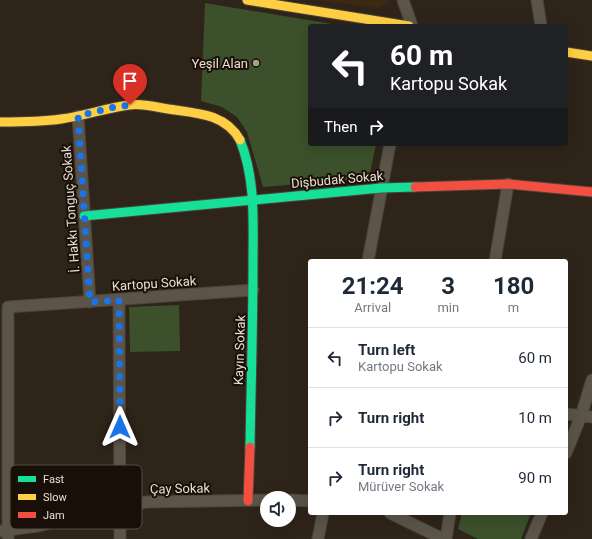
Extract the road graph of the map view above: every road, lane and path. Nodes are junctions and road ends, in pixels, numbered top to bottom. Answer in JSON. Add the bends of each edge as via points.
{"nodes":[{"id":1,"x":247,"y":0,"type":"edge"},
{"id":2,"x":403,"y":0,"type":"edge"},
{"id":3,"x":536,"y":0,"type":"edge"},
{"id":4,"x":398,"y":24,"type":"edge"},
{"id":5,"x":410,"y":24,"type":"edge"},
{"id":6,"x":541,"y":24,"type":"edge"},
{"id":7,"x":568,"y":52,"type":"edge"},
{"id":8,"x":592,"y":56,"type":"edge"},
{"id":9,"x":78,"y":116,"type":"junction"},
{"id":10,"x":0,"y":122,"type":"edge"},
{"id":11,"x":390,"y":146,"type":"edge"},
{"id":12,"x":508,"y":184,"type":"junction"},
{"id":13,"x":381,"y":188,"type":"junction"},
{"id":14,"x":592,"y":192,"type":"edge"},
{"id":15,"x":252,"y":200,"type":"junction"},
{"id":16,"x":84,"y":216,"type":"junction"},
{"id":17,"x":368,"y":259,"type":"edge"},
{"id":18,"x":495,"y":259,"type":"edge"},
{"id":19,"x":254,"y":290,"type":"junction"},
{"id":20,"x":119,"y":300,"type":"junction"},
{"id":21,"x":90,"y":302,"type":"junction"},
{"id":22,"x":592,"y":380,"type":"edge"},
{"id":23,"x":4,"y":384,"type":"edge"},
{"id":24,"x":568,"y":414,"type":"edge"},
{"id":25,"x":587,"y":417,"type":"edge"},
{"id":26,"x":568,"y":450,"type":"edge"},
{"id":27,"x":120,"y":465,"type":"edge"},
{"id":28,"x":260,"y":500,"type":"edge"},
{"id":29,"x":296,"y":500,"type":"edge"},
{"id":30,"x":248,"y":501,"type":"junction"},
{"id":31,"x":308,"y":501,"type":"edge"},
{"id":32,"x":142,"y":503,"type":"edge"},
{"id":33,"x":323,"y":515,"type":"edge"},
{"id":34,"x":394,"y":515,"type":"edge"},
{"id":35,"x":450,"y":515,"type":"edge"},
{"id":36,"x":541,"y":515,"type":"edge"},
{"id":37,"x":26,"y":529,"type":"edge"},
{"id":38,"x":5,"y":534,"type":"edge"},
{"id":39,"x":318,"y":539,"type":"edge"},
{"id":40,"x":444,"y":539,"type":"edge"},
{"id":41,"x":531,"y":539,"type":"edge"}],
"edges":[{"from":1,"to":4,"type":"street"},
{"from":2,"to":5,"type":"street"},
{"from":3,"to":6,"type":"street"},
{"from":7,"to":8,"type":"street"},
{"from":9,"to":10,"type":"street","name":"Kayın Sokak"},
{"from":9,"to":15,"type":"street","name":"Kayın Sokak","via":[[115,107],[144,105],[215,117],[234,131],[240,142],[246,159]]},
{"from":9,"to":16,"type":"street","name":"İ. Hakkı Tonguç Sokak"},
{"from":11,"to":13,"type":"street"},
{"from":12,"to":13,"type":"street","name":"Dişbudak Sokak"},
{"from":12,"to":14,"type":"street","name":"Dişbudak Sokak"},
{"from":12,"to":18,"type":"street"},
{"from":13,"to":15,"type":"street","name":"Dişbudak Sokak"},
{"from":13,"to":17,"type":"street"},
{"from":15,"to":16,"type":"street","name":"Dişbudak Sokak"},
{"from":15,"to":19,"type":"street","name":"Kayın Sokak"},
{"from":16,"to":21,"type":"street","name":"İ. Hakkı Tonguç Sokak"},
{"from":19,"to":20,"type":"street","name":"Kartopu Sokak"},
{"from":19,"to":30,"type":"street","name":"Kayın Sokak"},
{"from":20,"to":21,"type":"street","name":"Kartopu Sokak"},
{"from":20,"to":27,"type":"street"},
{"from":21,"to":23,"type":"street","name":"Kartopu Sokak","via":[[8,307]]},
{"from":22,"to":25,"type":"street"},
{"from":23,"to":38,"type":"street"},
{"from":24,"to":25,"type":"street"},
{"from":25,"to":26,"type":"street"},
{"from":28,"to":30,"type":"street","name":"Çay Sokak"},
{"from":29,"to":31,"type":"street"},
{"from":30,"to":32,"type":"street","name":"Çay Sokak"},
{"from":33,"to":39,"type":"street"},
{"from":34,"to":40,"type":"street"},
{"from":35,"to":40,"type":"street"},
{"from":36,"to":41,"type":"street"},
{"from":37,"to":38,"type":"street","name":"Çay Sokak"}]}
